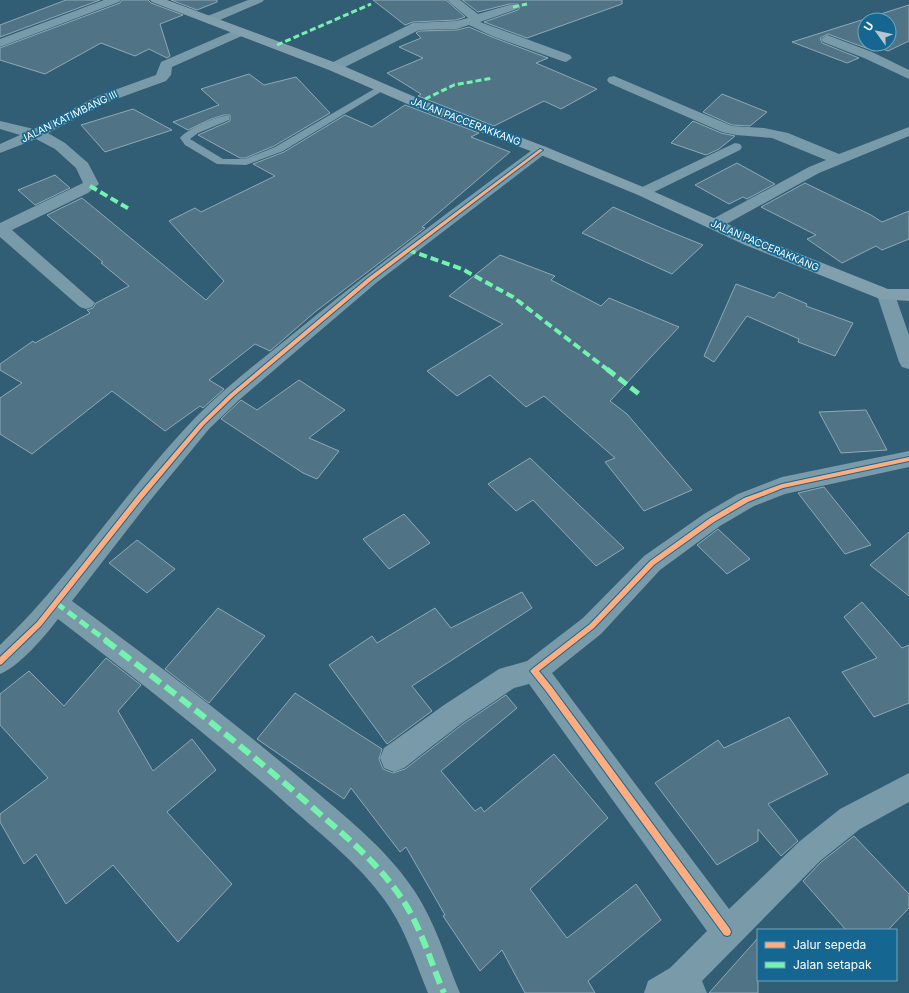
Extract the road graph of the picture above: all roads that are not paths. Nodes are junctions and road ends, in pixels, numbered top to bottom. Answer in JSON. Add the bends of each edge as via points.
{"nodes":[{"id":1,"x":115,"y":0,"type":"edge"},
{"id":2,"x":156,"y":0,"type":"edge"},
{"id":3,"x":258,"y":0,"type":"edge"},
{"id":4,"x":453,"y":0,"type":"edge"},
{"id":5,"x":505,"y":0,"type":"edge"},
{"id":6,"x":209,"y":20,"type":"junction"},
{"id":7,"x":473,"y":20,"type":"junction"},
{"id":8,"x":240,"y":32,"type":"junction"},
{"id":9,"x":827,"y":39,"type":"dead end"},
{"id":10,"x":0,"y":43,"type":"edge"},
{"id":11,"x":566,"y":58,"type":"dead end"},
{"id":12,"x":334,"y":67,"type":"junction"},
{"id":13,"x":909,"y":75,"type":"edge"},
{"id":14,"x":614,"y":80,"type":"dead end"},
{"id":15,"x":380,"y":88,"type":"junction"},
{"id":16,"x":226,"y":118,"type":"dead end"},
{"id":17,"x":0,"y":125,"type":"edge"},
{"id":18,"x":909,"y":131,"type":"edge"},
{"id":19,"x":37,"y":133,"type":"junction"},
{"id":20,"x":734,"y":147,"type":"dead end"},
{"id":21,"x":0,"y":149,"type":"edge"},
{"id":22,"x":541,"y":150,"type":"junction"},
{"id":23,"x":837,"y":159,"type":"junction"},
{"id":24,"x":643,"y":192,"type":"junction"},
{"id":25,"x":715,"y":224,"type":"junction"},
{"id":26,"x":0,"y":229,"type":"edge"},
{"id":27,"x":886,"y":295,"type":"junction"},
{"id":28,"x":909,"y":295,"type":"edge"},
{"id":29,"x":86,"y":303,"type":"dead end"},
{"id":30,"x":909,"y":362,"type":"edge"},
{"id":31,"x":909,"y":459,"type":"edge"},
{"id":32,"x":56,"y":603,"type":"junction"},
{"id":33,"x":0,"y":662,"type":"edge"},
{"id":34,"x":534,"y":671,"type":"junction"},
{"id":35,"x":394,"y":758,"type":"dead end"},
{"id":36,"x":909,"y":787,"type":"edge"},
{"id":37,"x":727,"y":932,"type":"junction"},
{"id":38,"x":677,"y":988,"type":"edge"},
{"id":39,"x":444,"y":993,"type":"edge"}],
"edges":[{"from":1,"to":10,"type":"street"},
{"from":2,"to":6,"type":"main road","name":"JALAN PACCERAKKANG"},
{"from":3,"to":6,"type":"street"},
{"from":4,"to":7,"type":"street"},
{"from":5,"to":7,"type":"street","via":[[513,7]]},
{"from":6,"to":8,"type":"main road","name":"JALAN PACCERAKKANG"},
{"from":7,"to":11,"type":"street","via":[[496,33]]},
{"from":7,"to":12,"type":"street","via":[[451,26],[417,26]]},
{"from":8,"to":12,"type":"main road","name":"JALAN PACCERAKKANG"},
{"from":8,"to":19,"type":"street","name":"JALAN KATIMBANG III","via":[[166,65],[161,78],[103,99]]},
{"from":9,"to":13,"type":"street"},
{"from":12,"to":15,"type":"main road","name":"JALAN PACCERAKKANG"},
{"from":14,"to":23,"type":"street","via":[[727,129],[775,134]]},
{"from":15,"to":16,"type":"lane","via":[[279,149],[246,162],[221,162],[188,143],[184,138]]},
{"from":15,"to":22,"type":"main road","name":"JALAN PACCERAKKANG"},
{"from":17,"to":19,"type":"street"},
{"from":18,"to":23,"type":"street"},
{"from":19,"to":21,"type":"street","name":"JALAN KATIMBANG III"},
{"from":19,"to":26,"type":"street","via":[[60,146],[77,160],[83,166],[91,184]]},
{"from":20,"to":24,"type":"street"},
{"from":22,"to":24,"type":"main road","name":"JALAN PACCERAKKANG"},
{"from":22,"to":32,"type":"street","via":[[370,279],[232,395],[202,424],[140,497]]},
{"from":23,"to":25,"type":"street"},
{"from":24,"to":25,"type":"main road","name":"JALAN PACCERAKKANG"},
{"from":25,"to":27,"type":"main road","name":"JALAN PACCERAKKANG"},
{"from":26,"to":29,"type":"street"},
{"from":27,"to":28,"type":"main road","name":"JALAN PACCERAKKANG"},
{"from":27,"to":30,"type":"street"},
{"from":31,"to":34,"type":"street","via":[[782,486],[746,500],[712,520],[652,563],[592,626]]},
{"from":32,"to":33,"type":"street","via":[[39,624]]},
{"from":32,"to":39,"type":"street","via":[[270,769],[352,843],[382,874],[410,912]]},
{"from":34,"to":35,"type":"street","via":[[508,678],[453,714]]},
{"from":34,"to":37,"type":"street"},
{"from":36,"to":37,"type":"street","via":[[850,818],[810,851]]},
{"from":37,"to":38,"type":"street"}]}
